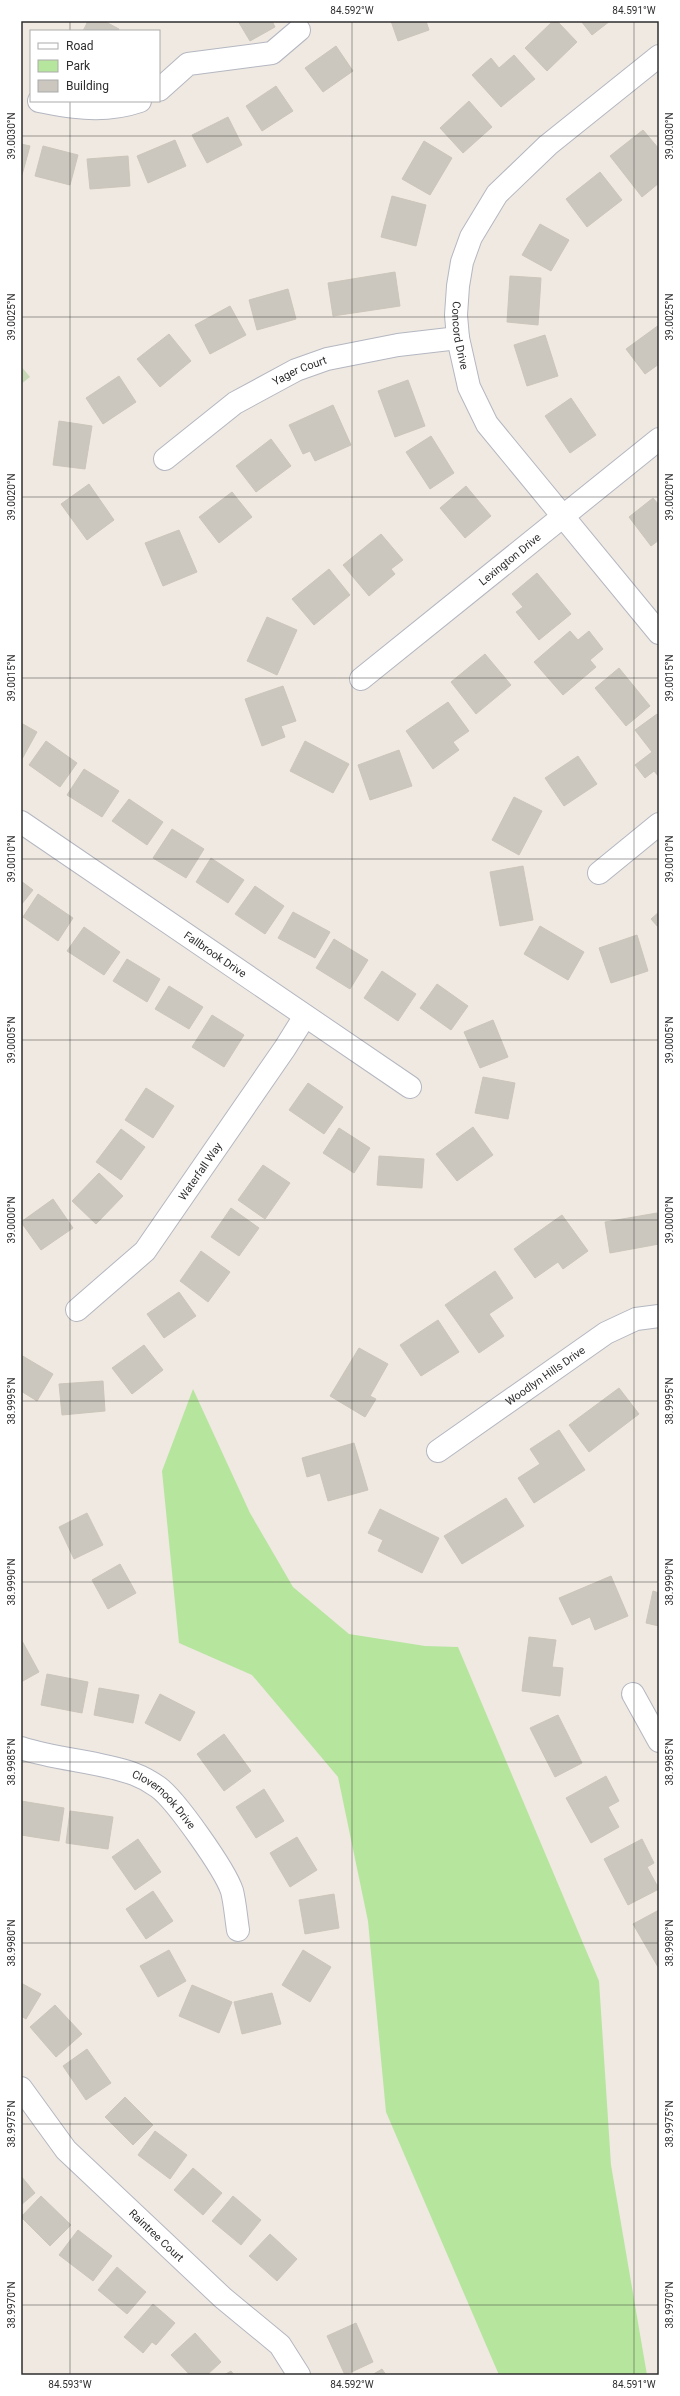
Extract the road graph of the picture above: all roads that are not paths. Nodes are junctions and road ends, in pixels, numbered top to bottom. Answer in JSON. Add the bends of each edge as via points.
{"nodes":[{"id":1,"x":299,"y":30,"type":"dead end"},
{"id":2,"x":659,"y":56,"type":"edge"},
{"id":3,"x":160,"y":89,"type":"edge"},
{"id":4,"x":44,"y":102,"type":"edge"},
{"id":5,"x":136,"y":102,"type":"edge"},
{"id":6,"x":458,"y":338,"type":"junction"},
{"id":7,"x":659,"y":440,"type":"edge"},
{"id":8,"x":165,"y":459,"type":"dead end"},
{"id":9,"x":563,"y":517,"type":"junction"},
{"id":10,"x":659,"y":633,"type":"edge"},
{"id":11,"x":361,"y":678,"type":"dead end"},
{"id":12,"x":21,"y":822,"type":"edge"},
{"id":13,"x":659,"y":824,"type":"edge"},
{"id":14,"x":599,"y":873,"type":"dead end"},
{"id":15,"x":304,"y":1016,"type":"junction"},
{"id":16,"x":410,"y":1087,"type":"dead end"},
{"id":17,"x":77,"y":1310,"type":"dead end"},
{"id":18,"x":659,"y":1316,"type":"edge"},
{"id":19,"x":438,"y":1451,"type":"dead end"},
{"id":20,"x":633,"y":1694,"type":"dead end"},
{"id":21,"x":659,"y":1741,"type":"edge"},
{"id":22,"x":21,"y":1748,"type":"edge"},
{"id":23,"x":238,"y":1930,"type":"dead end"},
{"id":24,"x":21,"y":2088,"type":"edge"},
{"id":25,"x":299,"y":2375,"type":"edge"}],
"edges":[{"from":1,"to":3,"type":"street","via":[[272,53],[188,64]]},
{"from":2,"to":6,"type":"street","name":"Concord Drive","via":[[548,145],[497,194],[471,237],[462,262],[457,301]]},
{"from":4,"to":5,"type":"street","via":[[79,109],[107,109]]},
{"from":6,"to":8,"type":"street","name":"Yager Court","via":[[391,346],[327,359],[296,370],[235,403]]},
{"from":6,"to":9,"type":"street","name":"Concord Drive","via":[[469,387],[487,424]]},
{"from":7,"to":9,"type":"street","name":"Lexington Drive"},
{"from":9,"to":10,"type":"street","name":"Concord Drive"},
{"from":9,"to":11,"type":"street","name":"Lexington Drive"},
{"from":12,"to":15,"type":"street","name":"Fallbrook Drive"},
{"from":13,"to":14,"type":"street"},
{"from":15,"to":16,"type":"street","name":"Fallbrook Drive"},
{"from":15,"to":17,"type":"street","name":"Waterfall Way","via":[[285,1048],[146,1251]]},
{"from":18,"to":19,"type":"street","name":"Woodlyn Hills Drive","via":[[636,1319],[606,1333]]},
{"from":20,"to":21,"type":"street"},
{"from":22,"to":23,"type":"street","name":"Clovernook Drive","via":[[48,1757],[119,1770],[135,1775],[159,1788],[193,1828],[220,1868],[232,1890]]},
{"from":24,"to":25,"type":"street","name":"Raintree Court","via":[[66,2150],[223,2298],[280,2345]]}]}
